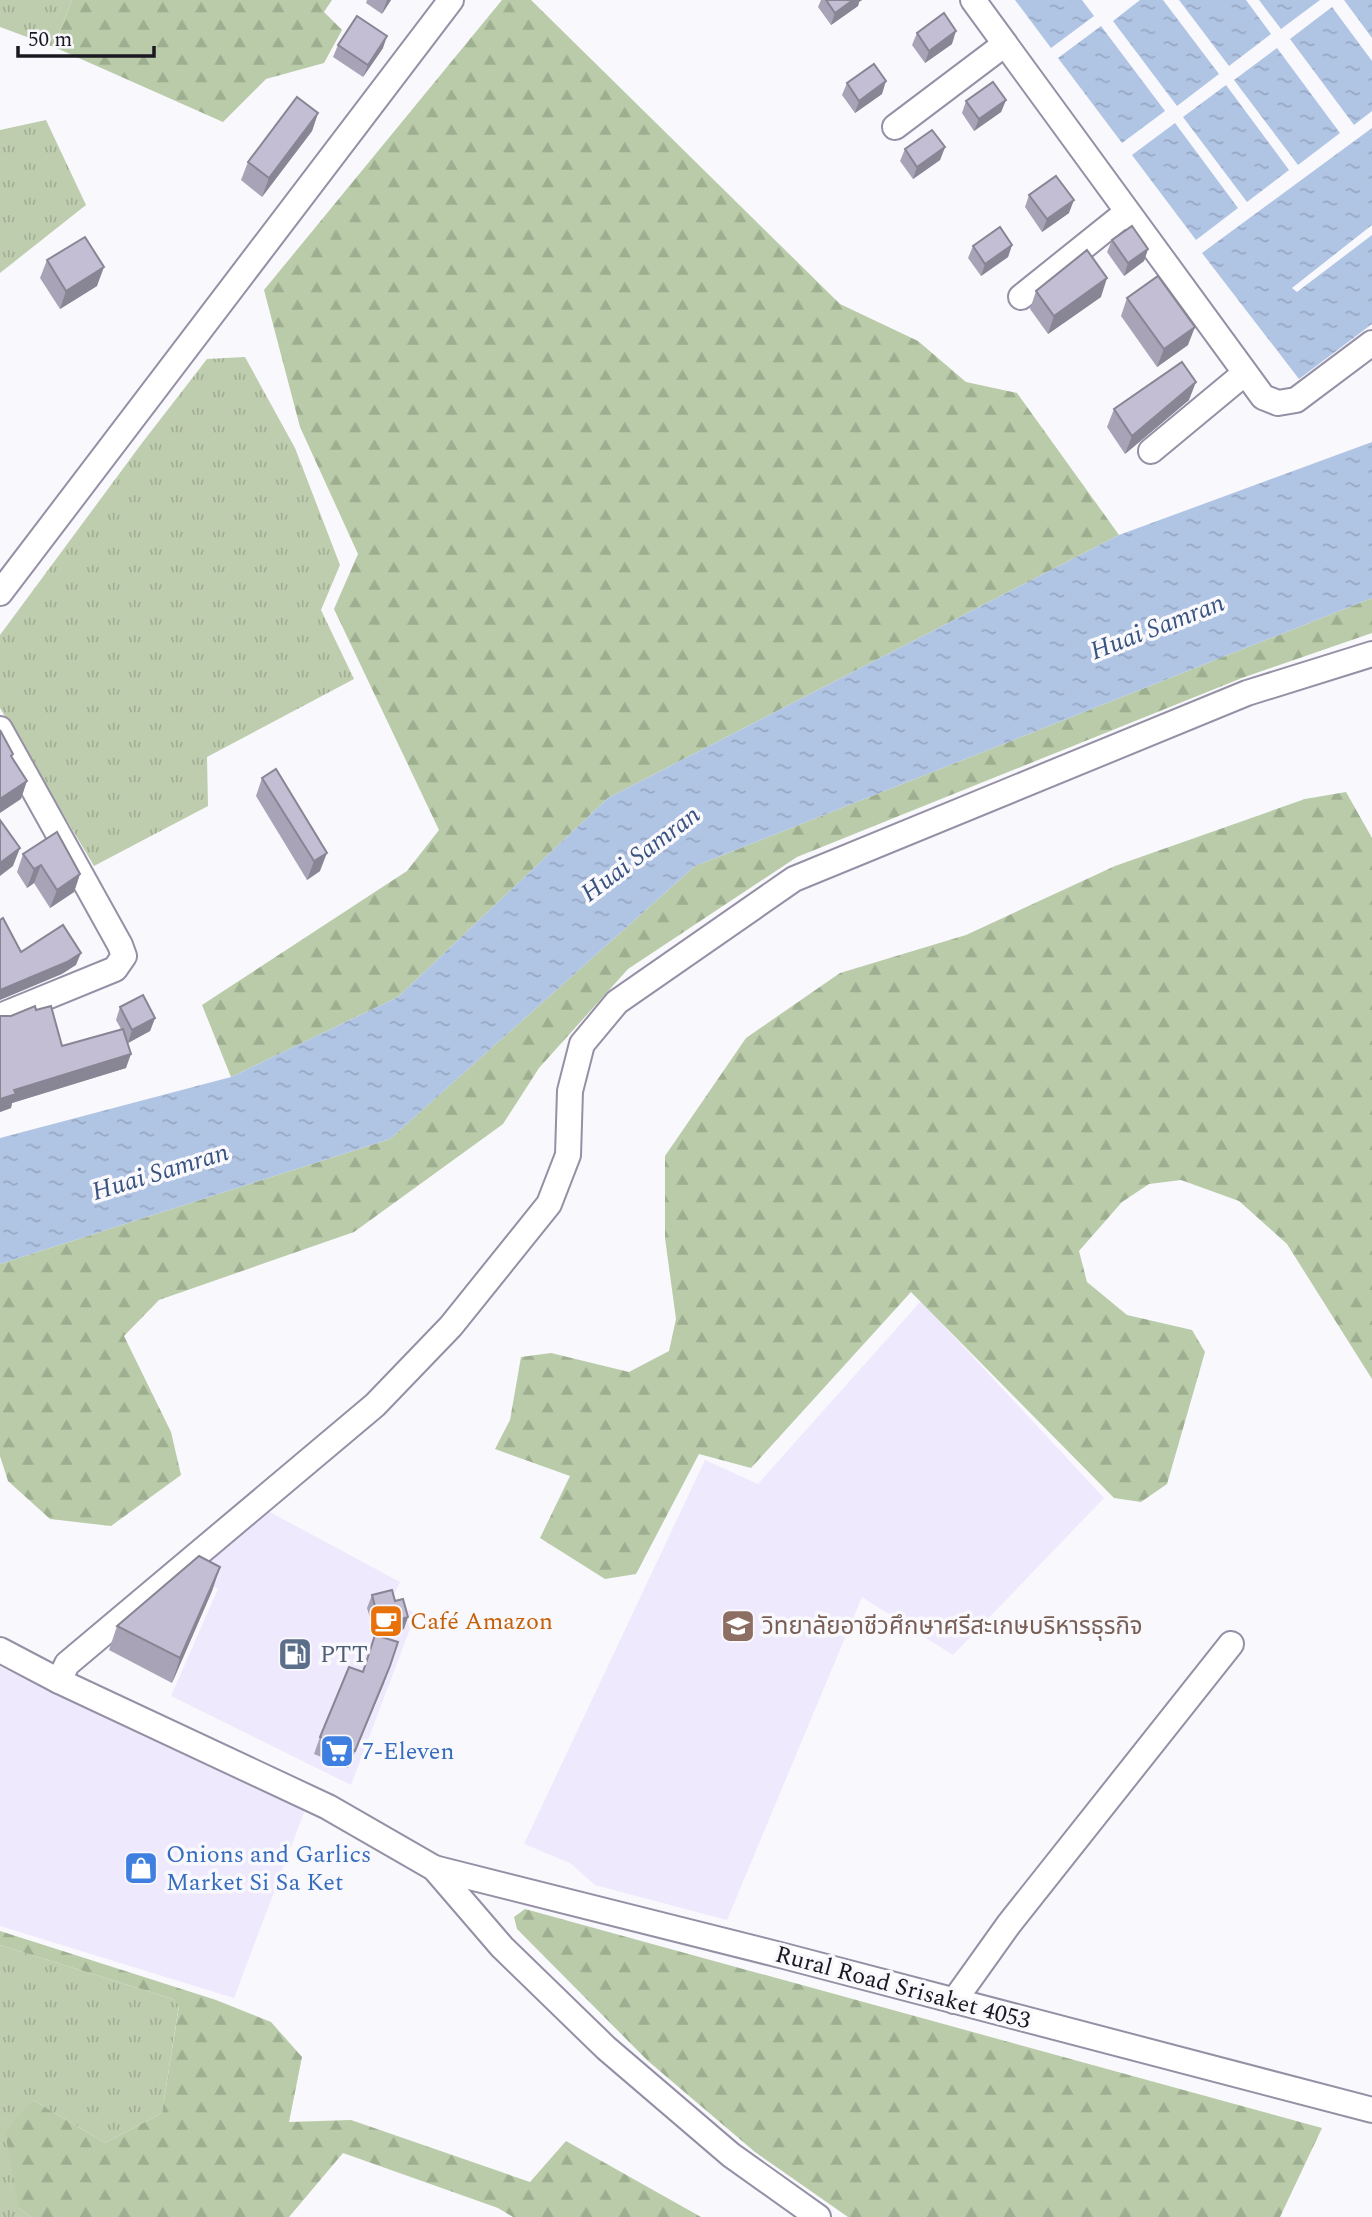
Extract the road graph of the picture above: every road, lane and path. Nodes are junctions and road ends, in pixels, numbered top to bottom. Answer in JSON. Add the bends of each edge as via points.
{"nodes":[{"id":1,"x":451,"y":0,"type":"edge"},
{"id":2,"x":973,"y":0,"type":"edge"},
{"id":3,"x":1005,"y":44,"type":"junction"},
{"id":4,"x":895,"y":127,"type":"dead end"},
{"id":5,"x":1127,"y":212,"type":"junction"},
{"id":6,"x":1021,"y":297,"type":"dead end"},
{"id":7,"x":1372,"y":343,"type":"edge"},
{"id":8,"x":1245,"y":373,"type":"junction"},
{"id":9,"x":1151,"y":451,"type":"dead end"},
{"id":10,"x":0,"y":593,"type":"edge"},
{"id":11,"x":1372,"y":654,"type":"edge"},
{"id":12,"x":0,"y":729,"type":"edge"},
{"id":13,"x":0,"y":1016,"type":"edge"},
{"id":14,"x":1231,"y":1644,"type":"dead end"},
{"id":15,"x":0,"y":1650,"type":"edge"},
{"id":16,"x":60,"y":1681,"type":"junction"},
{"id":17,"x":434,"y":1868,"type":"junction"},
{"id":18,"x":954,"y":2001,"type":"junction"},
{"id":19,"x":1372,"y":2110,"type":"edge"},
{"id":20,"x":818,"y":2217,"type":"edge"}],
"edges":[{"from":1,"to":10,"type":"street"},
{"from":2,"to":3,"type":"street"},
{"from":3,"to":4,"type":"street"},
{"from":3,"to":5,"type":"street"},
{"from":5,"to":6,"type":"street"},
{"from":5,"to":8,"type":"street"},
{"from":7,"to":8,"type":"street","via":[[1296,400],[1278,403],[1263,397]]},
{"from":8,"to":9,"type":"street"},
{"from":11,"to":16,"type":"street","via":[[1247,693],[794,879],[617,1002],[582,1044],[570,1091],[568,1155],[550,1204],[459,1316],[375,1405],[67,1664]]},
{"from":12,"to":13,"type":"street","via":[[124,956],[114,969]]},
{"from":14,"to":18,"type":"street","via":[[1009,1924]]},
{"from":15,"to":16,"type":"street"},
{"from":16,"to":17,"type":"street","via":[[328,1807]]},
{"from":17,"to":18,"type":"street","name":"Rural Road Srisaket 4053"},
{"from":17,"to":20,"type":"street","via":[[502,1947],[606,2048],[731,2155]]},
{"from":18,"to":19,"type":"street","name":"Rural Road Srisaket 4053"}]}
